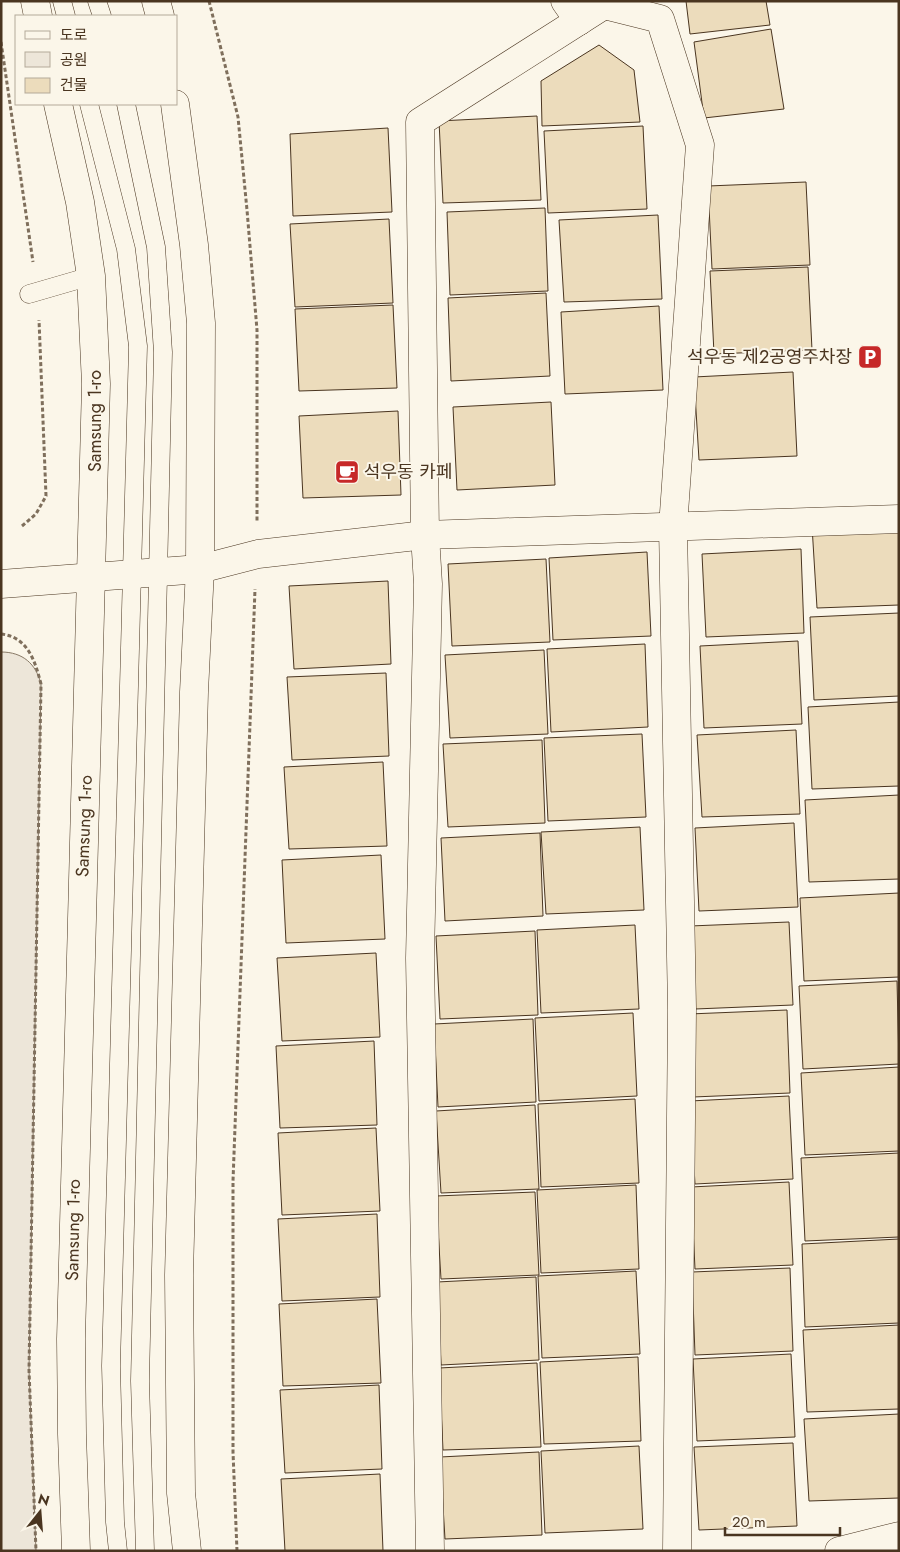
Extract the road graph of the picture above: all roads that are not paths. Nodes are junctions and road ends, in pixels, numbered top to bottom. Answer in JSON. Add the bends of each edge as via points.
{"nodes":[{"id":1,"x":35,"y":1,"type":"edge"},
{"id":2,"x":62,"y":1,"type":"edge"},
{"id":3,"x":97,"y":1,"type":"edge"},
{"id":4,"x":156,"y":1,"type":"edge"},
{"id":5,"x":572,"y":11,"type":"edge"},
{"id":6,"x":38,"y":15,"type":"edge"},
{"id":7,"x":66,"y":15,"type":"edge"},
{"id":8,"x":102,"y":15,"type":"edge"},
{"id":9,"x":160,"y":15,"type":"edge"},
{"id":10,"x":58,"y":105,"type":"edge"},
{"id":11,"x":89,"y":105,"type":"edge"},
{"id":12,"x":126,"y":105,"type":"edge"},
{"id":13,"x":175,"y":105,"type":"edge"},
{"id":14,"x":91,"y":276,"type":"junction"},
{"id":15,"x":29,"y":294,"type":"dead end"},
{"id":16,"x":899,"y":518,"type":"edge"},
{"id":17,"x":673,"y":527,"type":"junction"},
{"id":18,"x":425,"y":535,"type":"junction"},
{"id":19,"x":200,"y":569,"type":"junction"},
{"id":20,"x":145,"y":573,"type":"junction"},
{"id":21,"x":91,"y":579,"type":"junction"},
{"id":22,"x":11,"y":584,"type":"edge"},
{"id":23,"x":899,"y":1536,"type":"edge"},
{"id":24,"x":76,"y":1551,"type":"edge"},
{"id":25,"x":118,"y":1551,"type":"edge"},
{"id":26,"x":145,"y":1551,"type":"edge"},
{"id":27,"x":186,"y":1551,"type":"edge"},
{"id":28,"x":430,"y":1551,"type":"edge"},
{"id":29,"x":677,"y":1551,"type":"edge"},
{"id":30,"x":839,"y":1551,"type":"edge"}],
"edges":[{"from":1,"to":6,"type":"street"},
{"from":2,"to":7,"type":"lane"},
{"from":3,"to":8,"type":"lane"},
{"from":4,"to":9,"type":"street"},
{"from":5,"to":17,"type":"street","via":[[604,5],[660,19],[700,145]]},
{"from":5,"to":18,"type":"street","via":[[420,122]]},
{"from":10,"to":14,"type":"street","name":"Samsung 1-ro","via":[[80,202]]},
{"from":11,"to":20,"type":"lane","via":[[126,249],[138,346]]},
{"from":12,"to":20,"type":"lane","via":[[156,247],[163,352],[162,458]]},
{"from":13,"to":19,"type":"street","via":[[201,324]]},
{"from":14,"to":15,"type":"lane"},
{"from":14,"to":21,"type":"street","name":"Samsung 1-ro","via":[[96,384]]},
{"from":16,"to":17,"type":"street"},
{"from":17,"to":18,"type":"street"},
{"from":17,"to":29,"type":"street","via":[[682,1009]]},
{"from":18,"to":19,"type":"street","via":[[258,554]]},
{"from":18,"to":28,"type":"street","via":[[428,584],[420,958]]},
{"from":19,"to":20,"type":"street"},
{"from":19,"to":27,"type":"street","via":[[179,1275],[181,1493]]},
{"from":20,"to":21,"type":"street"},
{"from":20,"to":25,"type":"lane","via":[[111,1366]]},
{"from":20,"to":26,"type":"lane","via":[[140,1381]]},
{"from":21,"to":22,"type":"street"},
{"from":21,"to":24,"type":"street","name":"Samsung 1-ro","via":[[71,1339]]},
{"from":23,"to":30,"type":"street"}]}
